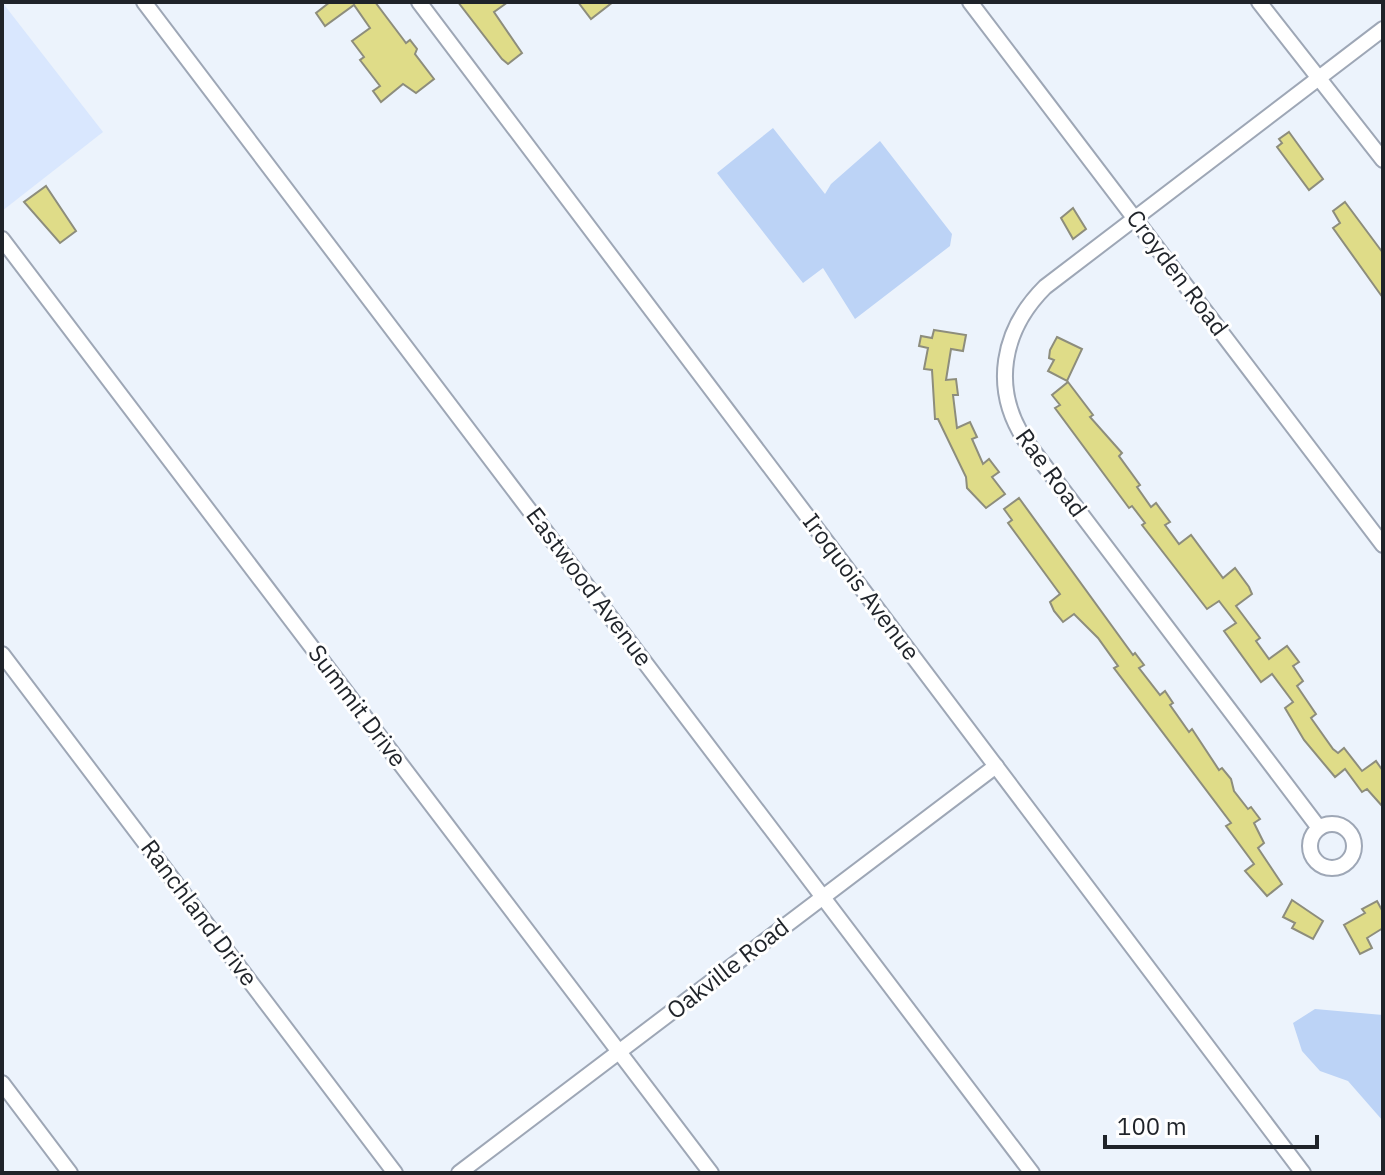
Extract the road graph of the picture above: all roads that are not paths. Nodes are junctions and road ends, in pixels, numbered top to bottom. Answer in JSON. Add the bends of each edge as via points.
{"nodes":[{"id":1,"x":144,"y":2,"type":"edge"},
{"id":2,"x":419,"y":2,"type":"edge"},
{"id":3,"x":970,"y":2,"type":"edge"},
{"id":4,"x":1259,"y":2,"type":"edge"},
{"id":5,"x":1383,"y":29,"type":"edge"},
{"id":6,"x":1319,"y":78,"type":"junction"},
{"id":7,"x":1383,"y":160,"type":"edge"},
{"id":8,"x":1135,"y":218,"type":"junction"},
{"id":9,"x":2,"y":239,"type":"edge"},
{"id":10,"x":1383,"y":545,"type":"edge"},
{"id":11,"x":2,"y":654,"type":"edge"},
{"id":12,"x":996,"y":766,"type":"junction"},
{"id":13,"x":1319,"y":828,"type":"dead end"},
{"id":14,"x":824,"y":896,"type":"junction"},
{"id":15,"x":619,"y":1052,"type":"junction"},
{"id":16,"x":2,"y":1083,"type":"edge"},
{"id":17,"x":70,"y":1173,"type":"edge"},
{"id":18,"x":395,"y":1173,"type":"edge"},
{"id":19,"x":459,"y":1173,"type":"edge"},
{"id":20,"x":711,"y":1173,"type":"edge"},
{"id":21,"x":1032,"y":1173,"type":"edge"},
{"id":22,"x":1303,"y":1173,"type":"edge"}],
"edges":[{"from":1,"to":14,"type":"street","name":"Eastwood Avenue"},
{"from":2,"to":12,"type":"street","name":"Iroquois Avenue"},
{"from":3,"to":8,"type":"street","name":"Croyden Road"},
{"from":4,"to":6,"type":"street"},
{"from":5,"to":6,"type":"street","name":"Rae Road"},
{"from":6,"to":7,"type":"street"},
{"from":6,"to":8,"type":"street","name":"Rae Road"},
{"from":8,"to":10,"type":"street","name":"Croyden Road"},
{"from":8,"to":13,"type":"street","name":"Rae Road","via":[[1027,305],[1009,342],[1006,398],[1025,440]]},
{"from":9,"to":15,"type":"street","name":"Summit Drive"},
{"from":11,"to":18,"type":"street","name":"Ranchland Drive"},
{"from":12,"to":14,"type":"street","name":"Oakville Road"},
{"from":12,"to":22,"type":"street","name":"Iroquois Avenue"},
{"from":14,"to":15,"type":"street","name":"Oakville Road"},
{"from":14,"to":21,"type":"street","name":"Eastwood Avenue"},
{"from":15,"to":19,"type":"street","name":"Oakville Road"},
{"from":15,"to":20,"type":"street","name":"Summit Drive"},
{"from":16,"to":17,"type":"street"}]}
